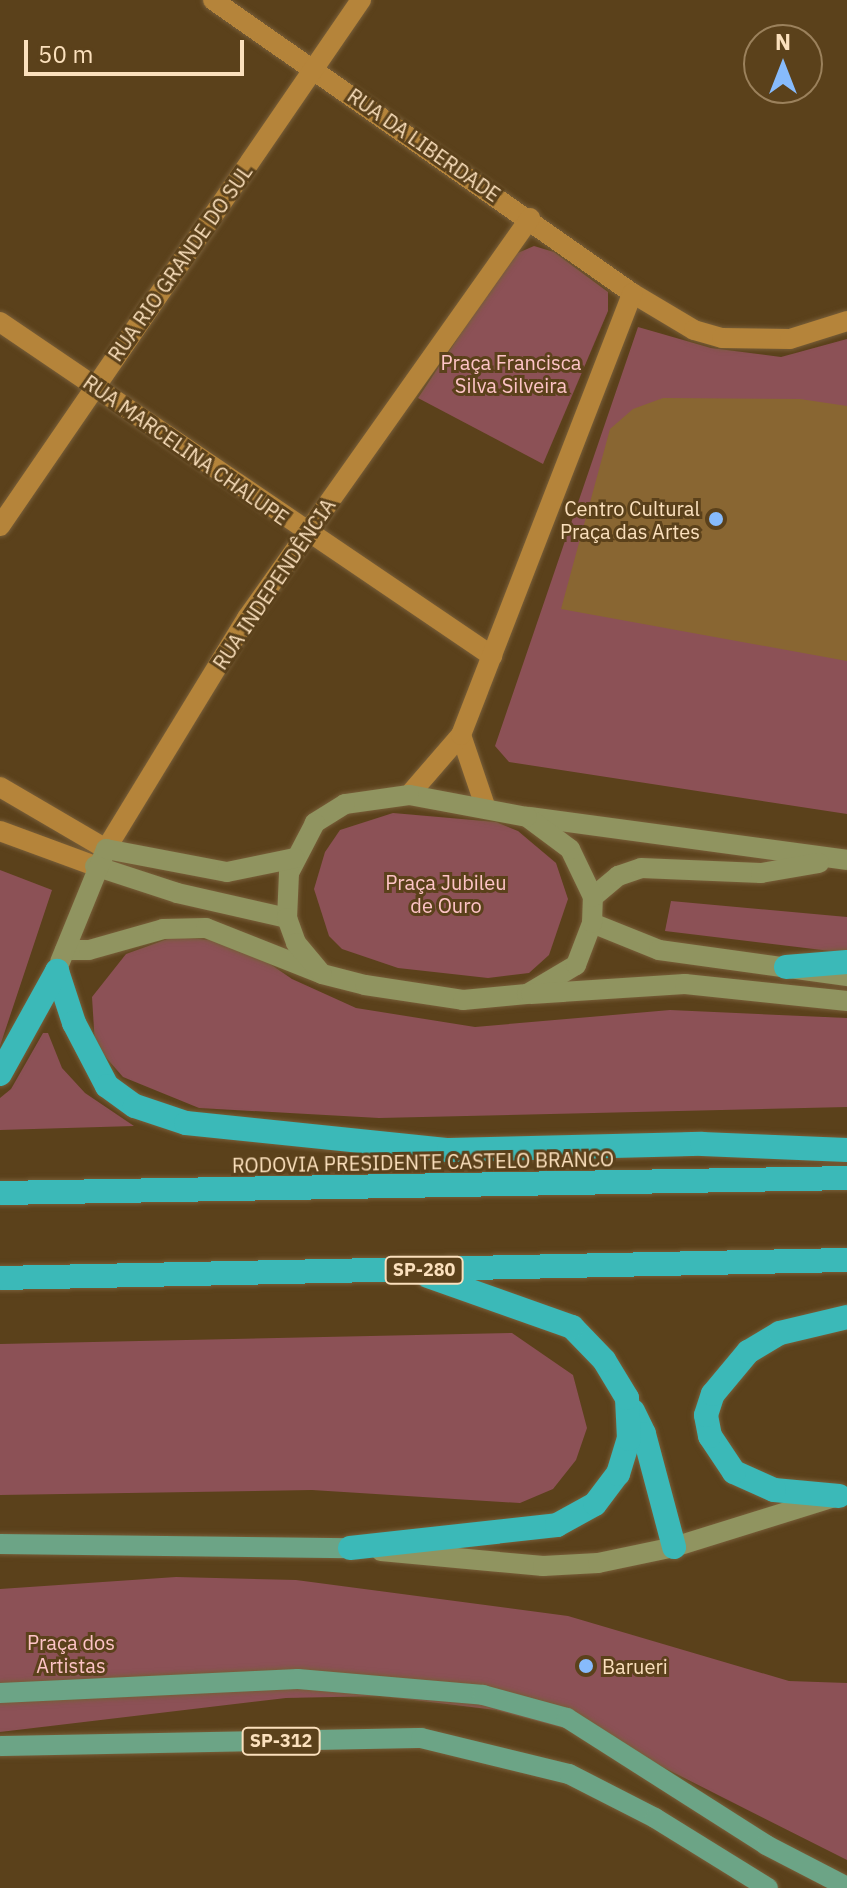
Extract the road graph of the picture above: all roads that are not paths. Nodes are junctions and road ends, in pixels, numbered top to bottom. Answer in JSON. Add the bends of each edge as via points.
{"nodes":[{"id":1,"x":213,"y":0,"type":"edge"},
{"id":2,"x":361,"y":0,"type":"edge"},
{"id":3,"x":314,"y":69,"type":"junction"},
{"id":4,"x":530,"y":218,"type":"junction"},
{"id":5,"x":632,"y":293,"type":"junction"},
{"id":6,"x":847,"y":321,"type":"edge"},
{"id":7,"x":0,"y":322,"type":"edge"},
{"id":8,"x":95,"y":387,"type":"junction"},
{"id":9,"x":0,"y":526,"type":"edge"},
{"id":10,"x":307,"y":534,"type":"junction"},
{"id":11,"x":492,"y":656,"type":"junction"},
{"id":12,"x":461,"y":735,"type":"junction"},
{"id":13,"x":0,"y":787,"type":"edge"},
{"id":14,"x":409,"y":795,"type":"junction"},
{"id":15,"x":485,"y":806,"type":"junction"},
{"id":16,"x":527,"y":817,"type":"junction"},
{"id":17,"x":0,"y":831,"type":"edge"},
{"id":18,"x":100,"y":858,"type":"junction"},
{"id":19,"x":295,"y":858,"type":"junction"},
{"id":20,"x":843,"y":860,"type":"edge"},
{"id":21,"x":593,"y":897,"type":"junction"},
{"id":22,"x":287,"y":918,"type":"junction"},
{"id":23,"x":592,"y":923,"type":"junction"},
{"id":24,"x":61,"y":961,"type":"junction"},
{"id":25,"x":847,"y":962,"type":"edge"},
{"id":26,"x":786,"y":967,"type":"junction"},
{"id":27,"x":322,"y":974,"type":"junction"},
{"id":28,"x":847,"y":976,"type":"edge"},
{"id":29,"x":527,"y":994,"type":"junction"},
{"id":30,"x":847,"y":1001,"type":"edge"},
{"id":31,"x":0,"y":1074,"type":"edge"},
{"id":32,"x":847,"y":1150,"type":"edge"},
{"id":33,"x":847,"y":1178,"type":"edge"},
{"id":34,"x":0,"y":1193,"type":"edge"},
{"id":35,"x":847,"y":1260,"type":"edge"},
{"id":36,"x":411,"y":1270,"type":"junction"},
{"id":37,"x":0,"y":1278,"type":"edge"},
{"id":38,"x":847,"y":1317,"type":"edge"},
{"id":39,"x":627,"y":1398,"type":"junction"},
{"id":40,"x":843,"y":1495,"type":"edge"},
{"id":41,"x":0,"y":1544,"type":"edge"},
{"id":42,"x":674,"y":1547,"type":"junction"},
{"id":43,"x":350,"y":1548,"type":"junction"},
{"id":44,"x":0,"y":1693,"type":"edge"},
{"id":45,"x":0,"y":1746,"type":"edge"},
{"id":46,"x":761,"y":1886,"type":"edge"},
{"id":47,"x":847,"y":1887,"type":"edge"}],
"edges":[{"from":1,"to":3,"type":"street","name":"RUA DA LIBERDADE"},
{"from":2,"to":3,"type":"street","name":"RUA RIO GRANDE DO SUL"},
{"from":3,"to":4,"type":"street","name":"RUA DA LIBERDADE"},
{"from":3,"to":8,"type":"street","name":"RUA RIO GRANDE DO SUL"},
{"from":4,"to":5,"type":"street","name":"RUA DA LIBERDADE"},
{"from":4,"to":10,"type":"street","name":"RUA INDEPENDÊNCIA"},
{"from":5,"to":6,"type":"street","name":"RUA DA LIBERDADE","via":[[694,330],[722,338],[790,339]]},
{"from":5,"to":11,"type":"street"},
{"from":7,"to":8,"type":"street","name":"RUA MARCELINA CHALUPE"},
{"from":8,"to":9,"type":"street","name":"RUA RIO GRANDE DO SUL"},
{"from":8,"to":10,"type":"street","name":"RUA MARCELINA CHALUPE"},
{"from":10,"to":11,"type":"street","name":"RUA MARCELINA CHALUPE"},
{"from":10,"to":18,"type":"street","name":"RUA INDEPENDÊNCIA","via":[[247,618]]},
{"from":11,"to":12,"type":"street"},
{"from":12,"to":14,"type":"street"},
{"from":12,"to":15,"type":"street"},
{"from":13,"to":18,"type":"street"},
{"from":14,"to":15,"type":"main road"},
{"from":14,"to":19,"type":"main road","via":[[345,804],[315,823]]},
{"from":15,"to":16,"type":"main road"},
{"from":16,"to":20,"type":"main road"},
{"from":16,"to":21,"type":"main road","via":[[570,849]]},
{"from":17,"to":18,"type":"street"},
{"from":18,"to":19,"type":"main road","via":[[227,872]]},
{"from":18,"to":22,"type":"main road","via":[[177,893]]},
{"from":18,"to":24,"type":"main road","name":"RUA INDEPENDÊNCIA"},
{"from":19,"to":22,"type":"main road"},
{"from":20,"to":21,"type":"main road","via":[[761,873],[641,868],[618,876]]},
{"from":21,"to":23,"type":"main road"},
{"from":22,"to":27,"type":"main road","via":[[296,943]]},
{"from":23,"to":26,"type":"main road","via":[[659,950]]},
{"from":23,"to":29,"type":"main road","via":[[576,965]]},
{"from":24,"to":27,"type":"main road","via":[[163,929],[206,928]]},
{"from":24,"to":31,"type":"highway"},
{"from":24,"to":32,"type":"highway","via":[[74,1023],[107,1086],[135,1106],[186,1123],[449,1150],[702,1144]]},
{"from":25,"to":26,"type":"highway"},
{"from":26,"to":28,"type":"main road"},
{"from":27,"to":29,"type":"main road","via":[[463,1000]]},
{"from":29,"to":30,"type":"main road","via":[[685,984]]},
{"from":33,"to":34,"type":"highway","name":"RODOVIA PRESIDENTE CASTELO BRANCO"},
{"from":35,"to":36,"type":"highway","number":"SP-280"},
{"from":36,"to":37,"type":"highway","number":"SP-280"},
{"from":36,"to":39,"type":"highway","via":[[572,1327],[604,1360]]},
{"from":38,"to":40,"type":"highway","via":[[780,1333],[748,1352],[713,1394],[706,1415],[710,1436],[734,1472],[774,1490]]},
{"from":39,"to":42,"type":"highway","via":[[644,1434]]},
{"from":39,"to":43,"type":"highway","via":[[629,1439],[618,1474],[595,1504],[557,1525]]},
{"from":40,"to":42,"type":"main road"},
{"from":41,"to":43,"type":"main road"},
{"from":42,"to":43,"type":"main road","via":[[598,1563],[543,1566]]},
{"from":44,"to":47,"type":"main road","via":[[298,1679],[483,1695],[567,1718],[766,1845]]},
{"from":45,"to":46,"type":"main road","number":"SP-312","via":[[421,1738],[569,1774],[655,1818]]}]}
